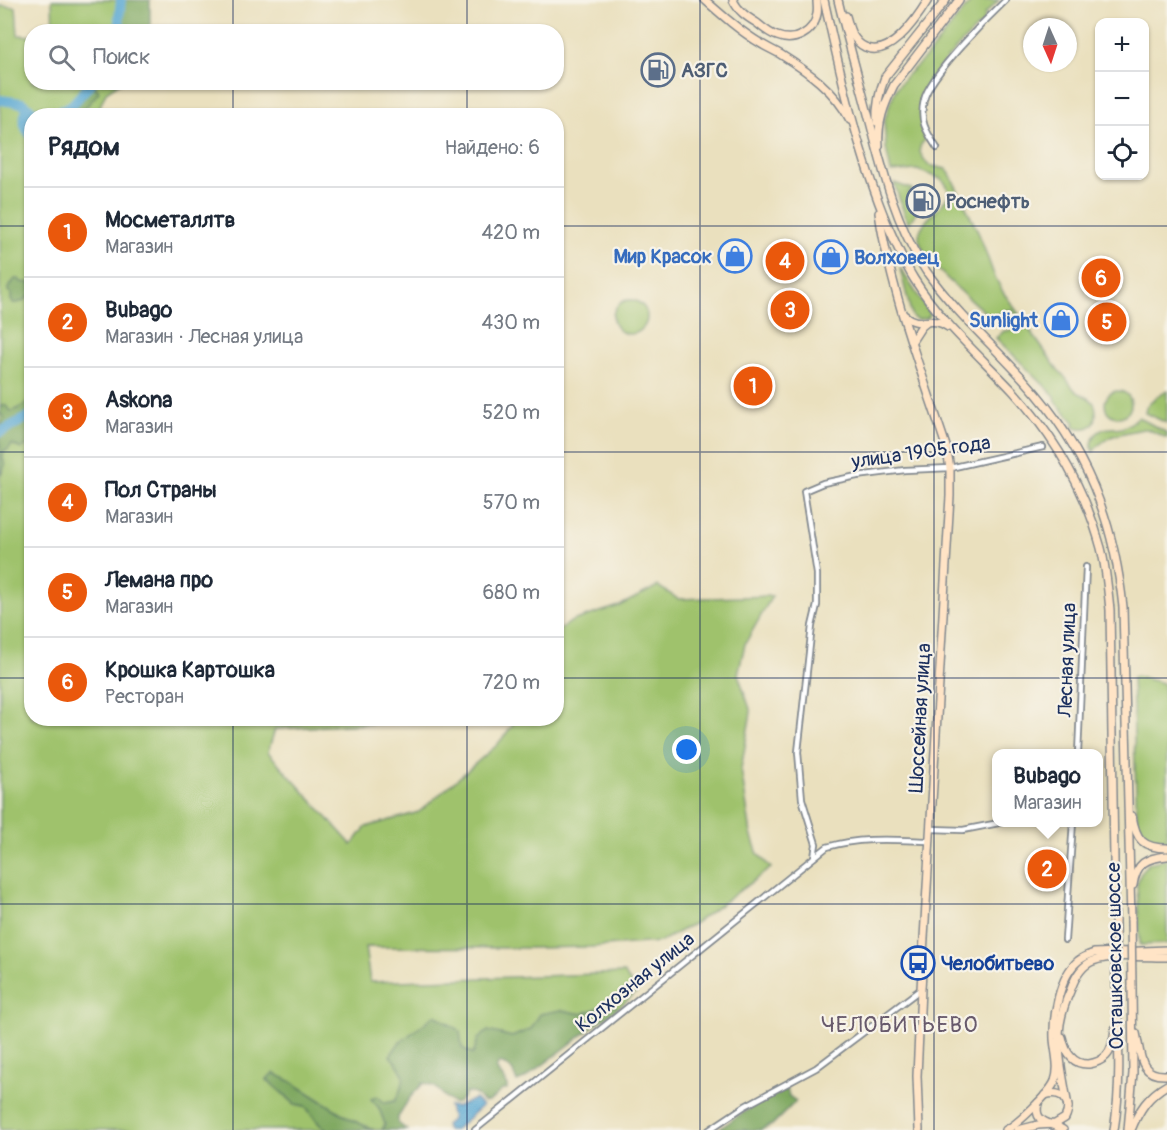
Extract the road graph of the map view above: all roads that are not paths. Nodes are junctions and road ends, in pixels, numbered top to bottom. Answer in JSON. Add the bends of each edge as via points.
{"nodes":[{"id":1,"x":705,"y":0,"type":"edge"},
{"id":2,"x":734,"y":0,"type":"edge"},
{"id":3,"x":817,"y":0,"type":"edge"},
{"id":4,"x":824,"y":0,"type":"edge"},
{"id":5,"x":840,"y":0,"type":"edge"},
{"id":6,"x":928,"y":0,"type":"edge"},
{"id":7,"x":946,"y":0,"type":"edge"},
{"id":8,"x":959,"y":0,"type":"edge"},
{"id":9,"x":1006,"y":0,"type":"edge"},
{"id":10,"x":879,"y":136,"type":"junction"},
{"id":11,"x":859,"y":142,"type":"junction"},
{"id":12,"x":937,"y":148,"type":"dead end"},
{"id":13,"x":882,"y":169,"type":"junction"},
{"id":14,"x":878,"y":202,"type":"junction"},
{"id":15,"x":904,"y":315,"type":"junction"},
{"id":16,"x":928,"y":322,"type":"junction"},
{"id":17,"x":957,"y":334,"type":"junction"},
{"id":18,"x":912,"y":341,"type":"junction"},
{"id":19,"x":1044,"y":447,"type":"dead end"},
{"id":20,"x":950,"y":468,"type":"junction"},
{"id":21,"x":1086,"y":567,"type":"dead end"},
{"id":22,"x":1078,"y":749,"type":"edge"},
{"id":23,"x":1128,"y":787,"type":"junction"},
{"id":24,"x":992,"y":824,"type":"edge"},
{"id":25,"x":1073,"y":827,"type":"edge"},
{"id":26,"x":931,"y":829,"type":"junction"},
{"id":27,"x":930,"y":841,"type":"junction"},
{"id":28,"x":816,"y":844,"type":"junction"},
{"id":29,"x":827,"y":847,"type":"junction"},
{"id":30,"x":1167,"y":848,"type":"edge"},
{"id":31,"x":1167,"y":856,"type":"edge"},
{"id":32,"x":814,"y":857,"type":"junction"},
{"id":33,"x":1131,"y":920,"type":"junction"},
{"id":34,"x":1065,"y":940,"type":"dead end"},
{"id":35,"x":1167,"y":950,"type":"edge"},
{"id":36,"x":1167,"y":957,"type":"edge"},
{"id":37,"x":921,"y":989,"type":"junction"},
{"id":38,"x":1117,"y":1006,"type":"junction"},
{"id":39,"x":1133,"y":1008,"type":"junction"},
{"id":40,"x":1064,"y":1009,"type":"junction"},
{"id":41,"x":1167,"y":1075,"type":"edge"},
{"id":42,"x":1167,"y":1085,"type":"edge"},
{"id":43,"x":1041,"y":1098,"type":"junction"},
{"id":44,"x":1068,"y":1107,"type":"junction"},
{"id":45,"x":1052,"y":1125,"type":"junction"},
{"id":46,"x":475,"y":1130,"type":"edge"},
{"id":47,"x":709,"y":1130,"type":"edge"},
{"id":48,"x":919,"y":1130,"type":"edge"},
{"id":49,"x":1006,"y":1130,"type":"edge"},
{"id":50,"x":1018,"y":1130,"type":"edge"},
{"id":51,"x":1063,"y":1130,"type":"edge"},
{"id":52,"x":1114,"y":1130,"type":"edge"},
{"id":53,"x":1130,"y":1130,"type":"edge"}],
"edges":[{"from":1,"to":11,"type":"main road","via":[[743,32],[826,88],[849,117]]},
{"from":2,"to":3,"type":"main road","via":[[743,14],[774,36],[789,39],[811,29],[818,13]]},
{"from":4,"to":11,"type":"main road"},
{"from":5,"to":6,"type":"main road","via":[[857,41],[879,50],[897,40]]},
{"from":5,"to":13,"type":"main road"},
{"from":7,"to":10,"type":"main road","via":[[885,76],[878,102]]},
{"from":8,"to":10,"type":"main road","via":[[894,86],[886,101]]},
{"from":9,"to":12,"type":"street","via":[[958,50],[927,91],[923,118]]},
{"from":10,"to":13,"type":"main road"},
{"from":11,"to":14,"type":"main road","name":"Осташковское шоссе"},
{"from":13,"to":23,"type":"main road","name":"Осташковское шоссе","via":[[908,240],[926,271],[969,324],[1050,409],[1070,439],[1101,505],[1113,542],[1123,607]]},
{"from":14,"to":15,"type":"main road","name":"Шоссейная улица"},
{"from":14,"to":17,"type":"main road","name":"Осташковское шоссе","via":[[914,278]]},
{"from":15,"to":16,"type":"main road","via":[[911,321]]},
{"from":15,"to":18,"type":"main road","name":"Шоссейная улица"},
{"from":16,"to":17,"type":"main road","via":[[936,320]]},
{"from":16,"to":18,"type":"main road"},
{"from":17,"to":38,"type":"main road","name":"Осташковское шоссе","bridge":true,"via":[[1037,418],[1076,478],[1101,549],[1110,610]]},
{"from":18,"to":20,"type":"main road","name":"Шоссейная улица"},
{"from":19,"to":20,"type":"street","name":"улица 1905 года"},
{"from":20,"to":26,"type":"main road","name":"Шоссейная улица"},
{"from":20,"to":28,"type":"street","name":"улица 1905 года","via":[[857,476],[804,491],[816,564],[818,605],[812,626],[798,752],[802,799]]},
{"from":21,"to":22,"type":"street","name":"Лесная улица"},
{"from":23,"to":30,"type":"main road","via":[[1137,836],[1149,846]]},
{"from":23,"to":33,"type":"main road","name":"Осташковское шоссе"},
{"from":24,"to":26,"type":"street","via":[[963,830]]},
{"from":25,"to":34,"type":"street"},
{"from":26,"to":27,"type":"main road","name":"Шоссейная улица"},
{"from":27,"to":29,"type":"street","name":"Колхозная улица","via":[[846,841]]},
{"from":27,"to":37,"type":"main road","name":"Шоссейная улица"},
{"from":28,"to":29,"type":"street"},
{"from":28,"to":32,"type":"street"},
{"from":29,"to":32,"type":"street","name":"Колхозная улица"},
{"from":31,"to":33,"type":"main road","via":[[1150,859],[1138,867]]},
{"from":32,"to":46,"type":"street","name":"Колхозная улица"},
{"from":33,"to":39,"type":"main road","name":"Осташковское шоссе","bridge":true},
{"from":35,"to":43,"type":"main road","via":[[1094,953],[1072,967],[1055,1014],[1057,1073]]},
{"from":36,"to":40,"type":"main road","via":[[1102,958],[1085,965]]},
{"from":37,"to":47,"type":"street","via":[[816,1068]]},
{"from":37,"to":48,"type":"main road","name":"Шоссейная улица"},
{"from":38,"to":40,"type":"main road","via":[[1110,1050],[1091,1064],[1069,1057],[1061,1032]]},
{"from":38,"to":52,"type":"main road","name":"Осташковское шоссе","via":[[1119,1073]]},
{"from":39,"to":41,"type":"main road","via":[[1142,1064],[1152,1074]]},
{"from":39,"to":53,"type":"main road","name":"Осташковское шоссе"},
{"from":40,"to":44,"type":"main road","via":[[1059,1046]]},
{"from":42,"to":53,"type":"main road","via":[[1142,1107]]},
{"from":43,"to":44,"type":"main road","via":[[1051,1093],[1060,1095]]},
{"from":43,"to":45,"type":"main road","via":[[1036,1108],[1038,1115]]},
{"from":43,"to":49,"type":"main road"},
{"from":44,"to":45,"type":"main road","via":[[1065,1118]]},
{"from":45,"to":50,"type":"main road"},
{"from":45,"to":51,"type":"main road"}]}
